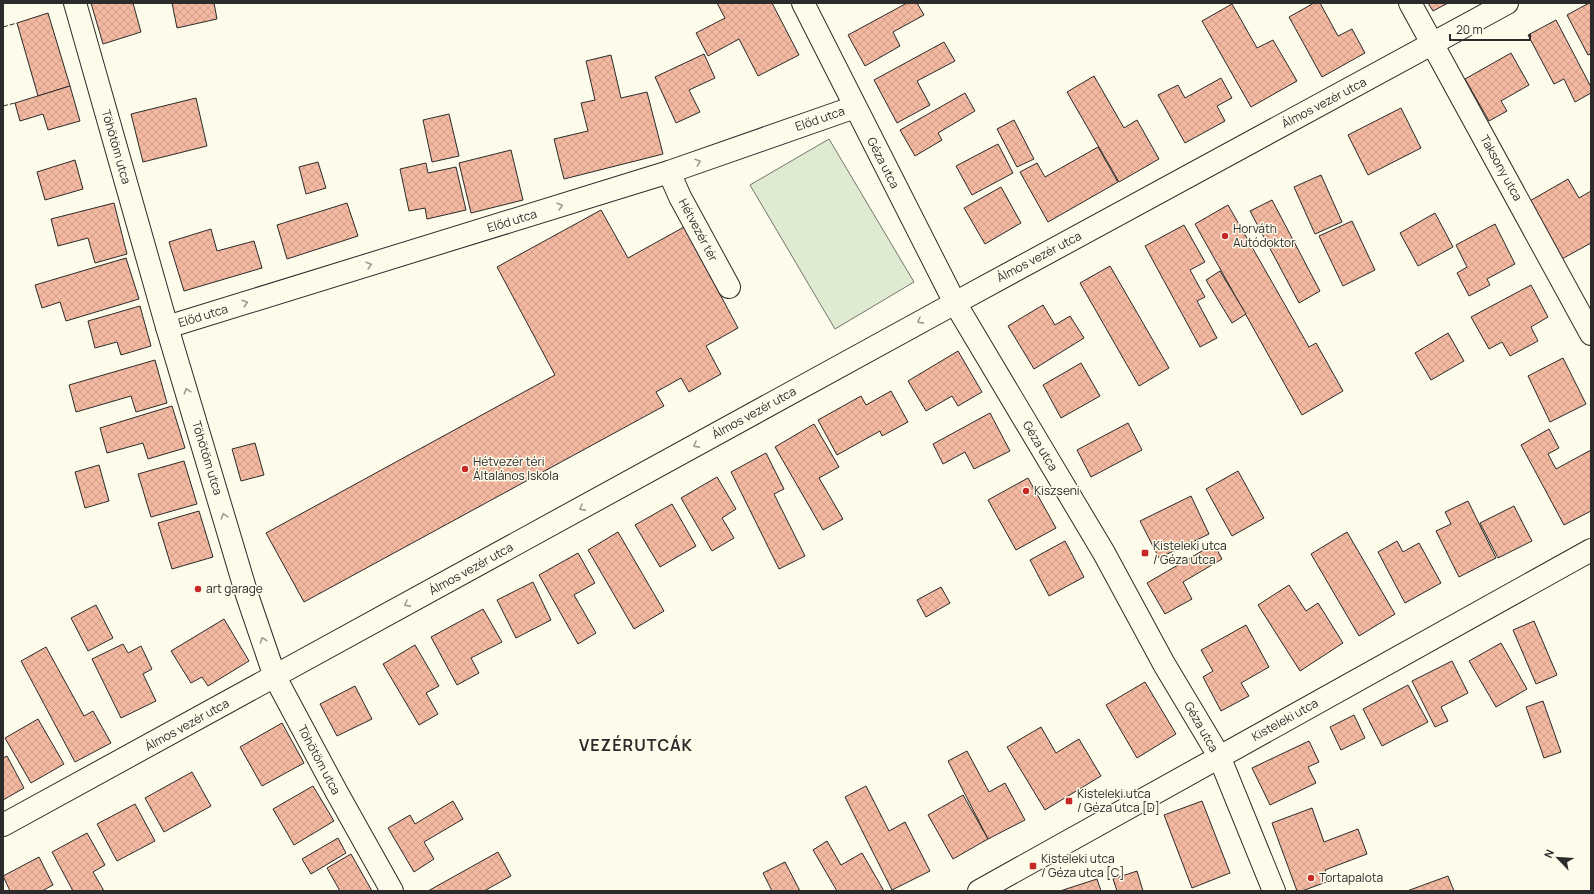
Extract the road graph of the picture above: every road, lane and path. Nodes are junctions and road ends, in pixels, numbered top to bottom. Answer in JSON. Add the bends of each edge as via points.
{"nodes":[{"id":1,"x":75,"y":3,"type":"edge"},
{"id":2,"x":803,"y":3,"type":"edge"},
{"id":3,"x":1410,"y":3,"type":"edge"},
{"id":4,"x":1507,"y":3,"type":"edge"},
{"id":5,"x":1433,"y":44,"type":"junction"},
{"id":6,"x":855,"y":107,"type":"junction"},
{"id":7,"x":669,"y":172,"type":"junction"},
{"id":8,"x":729,"y":287,"type":"dead end"},
{"id":9,"x":955,"y":303,"type":"junction"},
{"id":10,"x":168,"y":327,"type":"junction"},
{"id":11,"x":1591,"y":334,"type":"edge"},
{"id":12,"x":1591,"y":550,"type":"edge"},
{"id":13,"x":275,"y":677,"type":"junction"},
{"id":14,"x":1218,"y":756,"type":"junction"},
{"id":15,"x":3,"y":825,"type":"edge"},
{"id":16,"x":392,"y":891,"type":"edge"},
{"id":17,"x":979,"y":891,"type":"edge"},
{"id":18,"x":1274,"y":891,"type":"edge"}],
"edges":[{"from":1,"to":10,"type":"street","name":"Töhötöm utca"},
{"from":2,"to":6,"type":"street","name":"Géza utca"},
{"from":3,"to":5,"type":"street","name":"Taksony utca"},
{"from":4,"to":5,"type":"street","name":"Álmos vezér utca"},
{"from":5,"to":9,"type":"street","name":"Álmos vezér utca"},
{"from":5,"to":11,"type":"street","name":"Taksony utca"},
{"from":7,"to":6,"type":"street","name":"Előd utca","one_way":true},
{"from":6,"to":9,"type":"street","name":"Géza utca"},
{"from":7,"to":8,"type":"street","name":"Hétvezér tér"},
{"from":10,"to":7,"type":"street","name":"Előd utca","one_way":true},
{"from":9,"to":13,"type":"street","name":"Álmos vezér utca","one_way":true},
{"from":9,"to":14,"type":"street","name":"Géza utca","via":[[1104,553],[1164,664]]},
{"from":13,"to":10,"type":"street","name":"Töhötöm utca","one_way":true,"via":[[247,595]]},
{"from":12,"to":14,"type":"street","name":"Kisteleki utca"},
{"from":13,"to":15,"type":"street","name":"Álmos vezér utca"},
{"from":13,"to":16,"type":"street","name":"Töhötöm utca"},
{"from":14,"to":17,"type":"street","name":"Kisteleki utca"},
{"from":14,"to":18,"type":"street","name":"Géza utca"}]}
